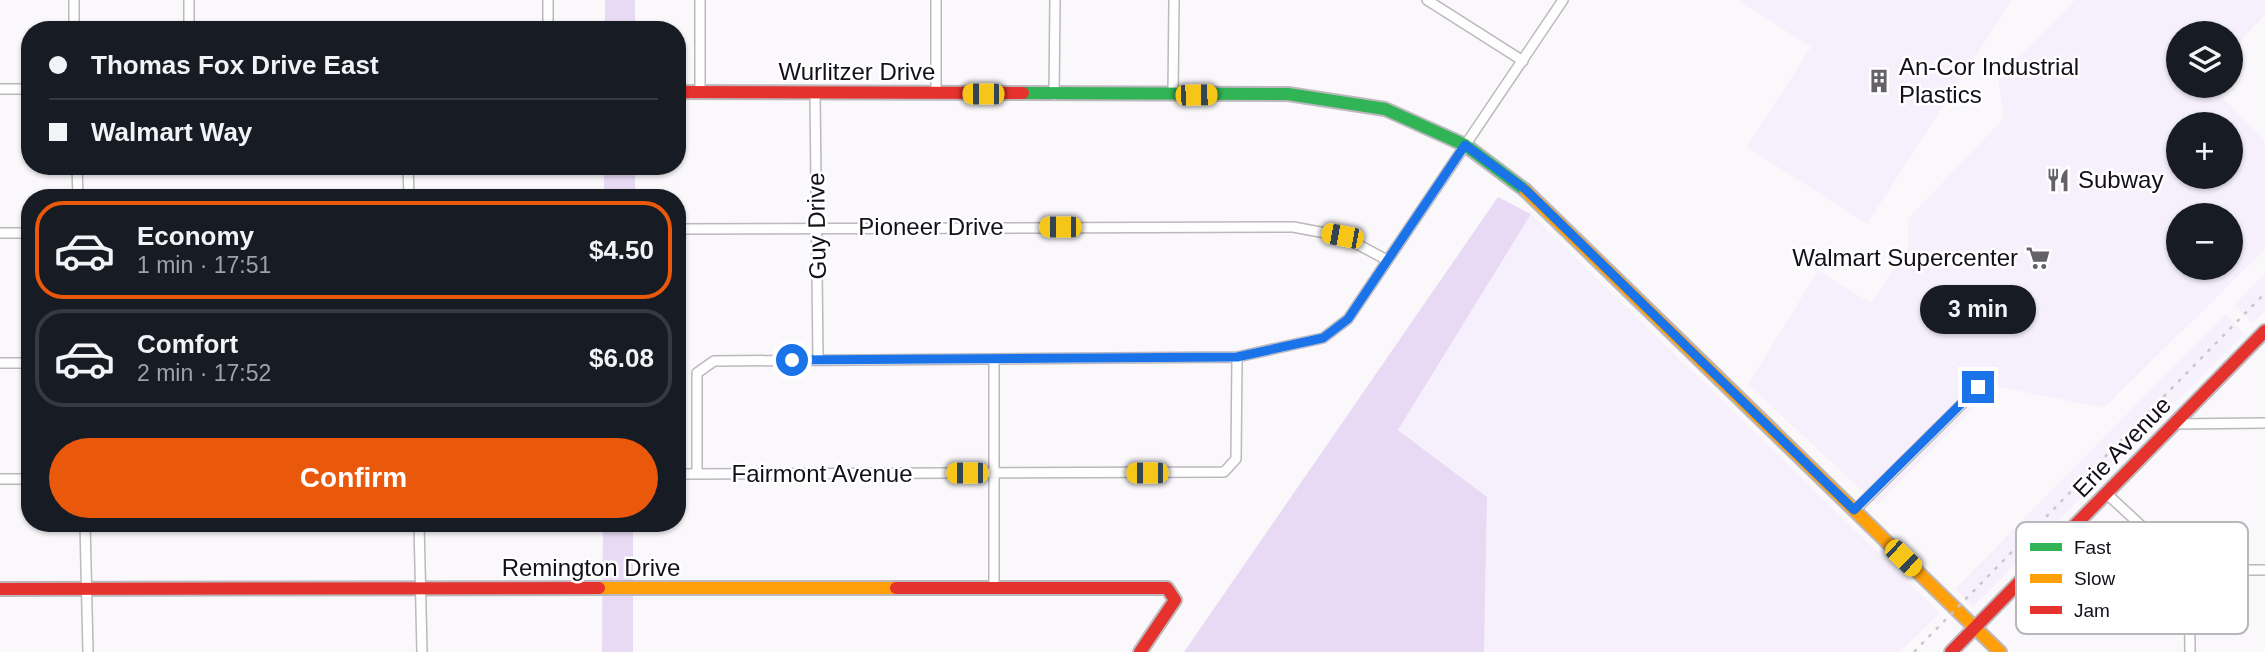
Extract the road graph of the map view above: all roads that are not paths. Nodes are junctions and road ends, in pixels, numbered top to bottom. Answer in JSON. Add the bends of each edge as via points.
{"nodes":[{"id":1,"x":74,"y":0,"type":"edge"},
{"id":2,"x":189,"y":0,"type":"edge"},
{"id":3,"x":548,"y":0,"type":"edge"},
{"id":4,"x":701,"y":0,"type":"edge"},
{"id":5,"x":936,"y":0,"type":"edge"},
{"id":6,"x":1055,"y":0,"type":"edge"},
{"id":7,"x":1174,"y":0,"type":"edge"},
{"id":8,"x":1427,"y":0,"type":"edge"},
{"id":9,"x":1563,"y":0,"type":"edge"},
{"id":10,"x":75,"y":21,"type":"edge"},
{"id":11,"x":189,"y":21,"type":"edge"},
{"id":12,"x":548,"y":21,"type":"edge"},
{"id":13,"x":1523,"y":61,"type":"junction"},
{"id":14,"x":0,"y":89,"type":"edge"},
{"id":15,"x":21,"y":89,"type":"edge"},
{"id":16,"x":686,"y":92,"type":"edge"},
{"id":17,"x":700,"y":92,"type":"junction"},
{"id":18,"x":815,"y":93,"type":"junction"},
{"id":19,"x":936,"y":94,"type":"junction"},
{"id":20,"x":1054,"y":95,"type":"junction"},
{"id":21,"x":1173,"y":95,"type":"junction"},
{"id":22,"x":1465,"y":145,"type":"junction"},
{"id":23,"x":817,"y":228,"type":"junction"},
{"id":24,"x":686,"y":229,"type":"edge"},
{"id":25,"x":0,"y":233,"type":"edge"},
{"id":26,"x":21,"y":233,"type":"edge"},
{"id":27,"x":1387,"y":260,"type":"junction"},
{"id":28,"x":2265,"y":331,"type":"edge"},
{"id":29,"x":1237,"y":357,"type":"junction"},
{"id":30,"x":818,"y":360,"type":"junction"},
{"id":31,"x":994,"y":360,"type":"junction"},
{"id":32,"x":0,"y":363,"type":"edge"},
{"id":33,"x":21,"y":363,"type":"edge"},
{"id":34,"x":1985,"y":381,"type":"dead end"},
{"id":35,"x":2265,"y":423,"type":"edge"},
{"id":36,"x":2174,"y":424,"type":"junction"},
{"id":37,"x":994,"y":473,"type":"junction"},
{"id":38,"x":686,"y":474,"type":"edge"},
{"id":39,"x":697,"y":474,"type":"junction"},
{"id":40,"x":0,"y":479,"type":"edge"},
{"id":41,"x":21,"y":479,"type":"edge"},
{"id":42,"x":2107,"y":494,"type":"junction"},
{"id":43,"x":1854,"y":510,"type":"junction"},
{"id":44,"x":2079,"y":522,"type":"edge"},
{"id":45,"x":2137,"y":522,"type":"edge"},
{"id":46,"x":85,"y":532,"type":"edge"},
{"id":47,"x":419,"y":532,"type":"edge"},
{"id":48,"x":2016,"y":584,"type":"edge"},
{"id":49,"x":86,"y":588,"type":"junction"},
{"id":50,"x":994,"y":588,"type":"junction"},
{"id":51,"x":0,"y":589,"type":"edge"},
{"id":52,"x":421,"y":589,"type":"junction"},
{"id":53,"x":1974,"y":626,"type":"junction"},
{"id":54,"x":2190,"y":634,"type":"edge"},
{"id":55,"x":88,"y":652,"type":"edge"},
{"id":56,"x":422,"y":652,"type":"edge"},
{"id":57,"x":1140,"y":652,"type":"edge"},
{"id":58,"x":1951,"y":652,"type":"edge"},
{"id":59,"x":2000,"y":652,"type":"edge"},
{"id":60,"x":2190,"y":652,"type":"edge"}],
"edges":[{"from":1,"to":10,"type":"street"},
{"from":2,"to":11,"type":"street"},
{"from":3,"to":12,"type":"street"},
{"from":4,"to":17,"type":"street"},
{"from":5,"to":19,"type":"street"},
{"from":6,"to":20,"type":"street"},
{"from":7,"to":21,"type":"street"},
{"from":8,"to":13,"type":"street"},
{"from":9,"to":13,"type":"street"},
{"from":13,"to":22,"type":"street"},
{"from":14,"to":15,"type":"street"},
{"from":16,"to":17,"type":"street","name":"Wurlitzer Drive"},
{"from":17,"to":18,"type":"street","name":"Wurlitzer Drive"},
{"from":18,"to":19,"type":"street","name":"Wurlitzer Drive"},
{"from":18,"to":23,"type":"street","name":"Guy Drive"},
{"from":19,"to":20,"type":"street","name":"Wurlitzer Drive"},
{"from":20,"to":21,"type":"street","name":"Wurlitzer Drive"},
{"from":21,"to":22,"type":"street","name":"Wurlitzer Drive","via":[[1288,94],[1385,109]]},
{"from":22,"to":27,"type":"street"},
{"from":22,"to":43,"type":"street","name":"Wurlitzer Drive","via":[[1526,190]]},
{"from":23,"to":24,"type":"street","name":"Pioneer Drive"},
{"from":23,"to":27,"type":"street","name":"Pioneer Drive","via":[[1293,227],[1342,236]]},
{"from":23,"to":30,"type":"street","name":"Guy Drive"},
{"from":25,"to":26,"type":"street"},
{"from":27,"to":29,"type":"street","via":[[1348,319],[1323,338]]},
{"from":28,"to":36,"type":"street","name":"Erie Avenue"},
{"from":29,"to":31,"type":"street"},
{"from":29,"to":37,"type":"street","name":"Fairmont Avenue","via":[[1236,459],[1224,472]]},
{"from":30,"to":31,"type":"street"},
{"from":30,"to":39,"type":"street","via":[[714,361],[697,373]]},
{"from":31,"to":37,"type":"street"},
{"from":32,"to":33,"type":"street"},
{"from":34,"to":43,"type":"street"},
{"from":35,"to":36,"type":"street"},
{"from":36,"to":42,"type":"street","name":"Erie Avenue"},
{"from":37,"to":39,"type":"street","name":"Fairmont Avenue"},
{"from":37,"to":50,"type":"street"},
{"from":38,"to":39,"type":"street","name":"Fairmont Avenue"},
{"from":40,"to":41,"type":"street"},
{"from":42,"to":44,"type":"street","name":"Erie Avenue"},
{"from":42,"to":45,"type":"street"},
{"from":43,"to":53,"type":"street","name":"Wurlitzer Drive"},
{"from":46,"to":49,"type":"street"},
{"from":47,"to":52,"type":"street"},
{"from":48,"to":53,"type":"street","name":"Erie Avenue"},
{"from":49,"to":51,"type":"street","name":"Remington Drive"},
{"from":49,"to":52,"type":"street","name":"Remington Drive"},
{"from":49,"to":55,"type":"street"},
{"from":50,"to":52,"type":"street","name":"Remington Drive"},
{"from":50,"to":57,"type":"street","name":"Remington Drive","via":[[1167,588],[1175,600]]},
{"from":52,"to":56,"type":"street"},
{"from":53,"to":58,"type":"street","name":"Erie Avenue"},
{"from":53,"to":59,"type":"street","name":"Wurlitzer Drive"},
{"from":54,"to":60,"type":"street"}]}
